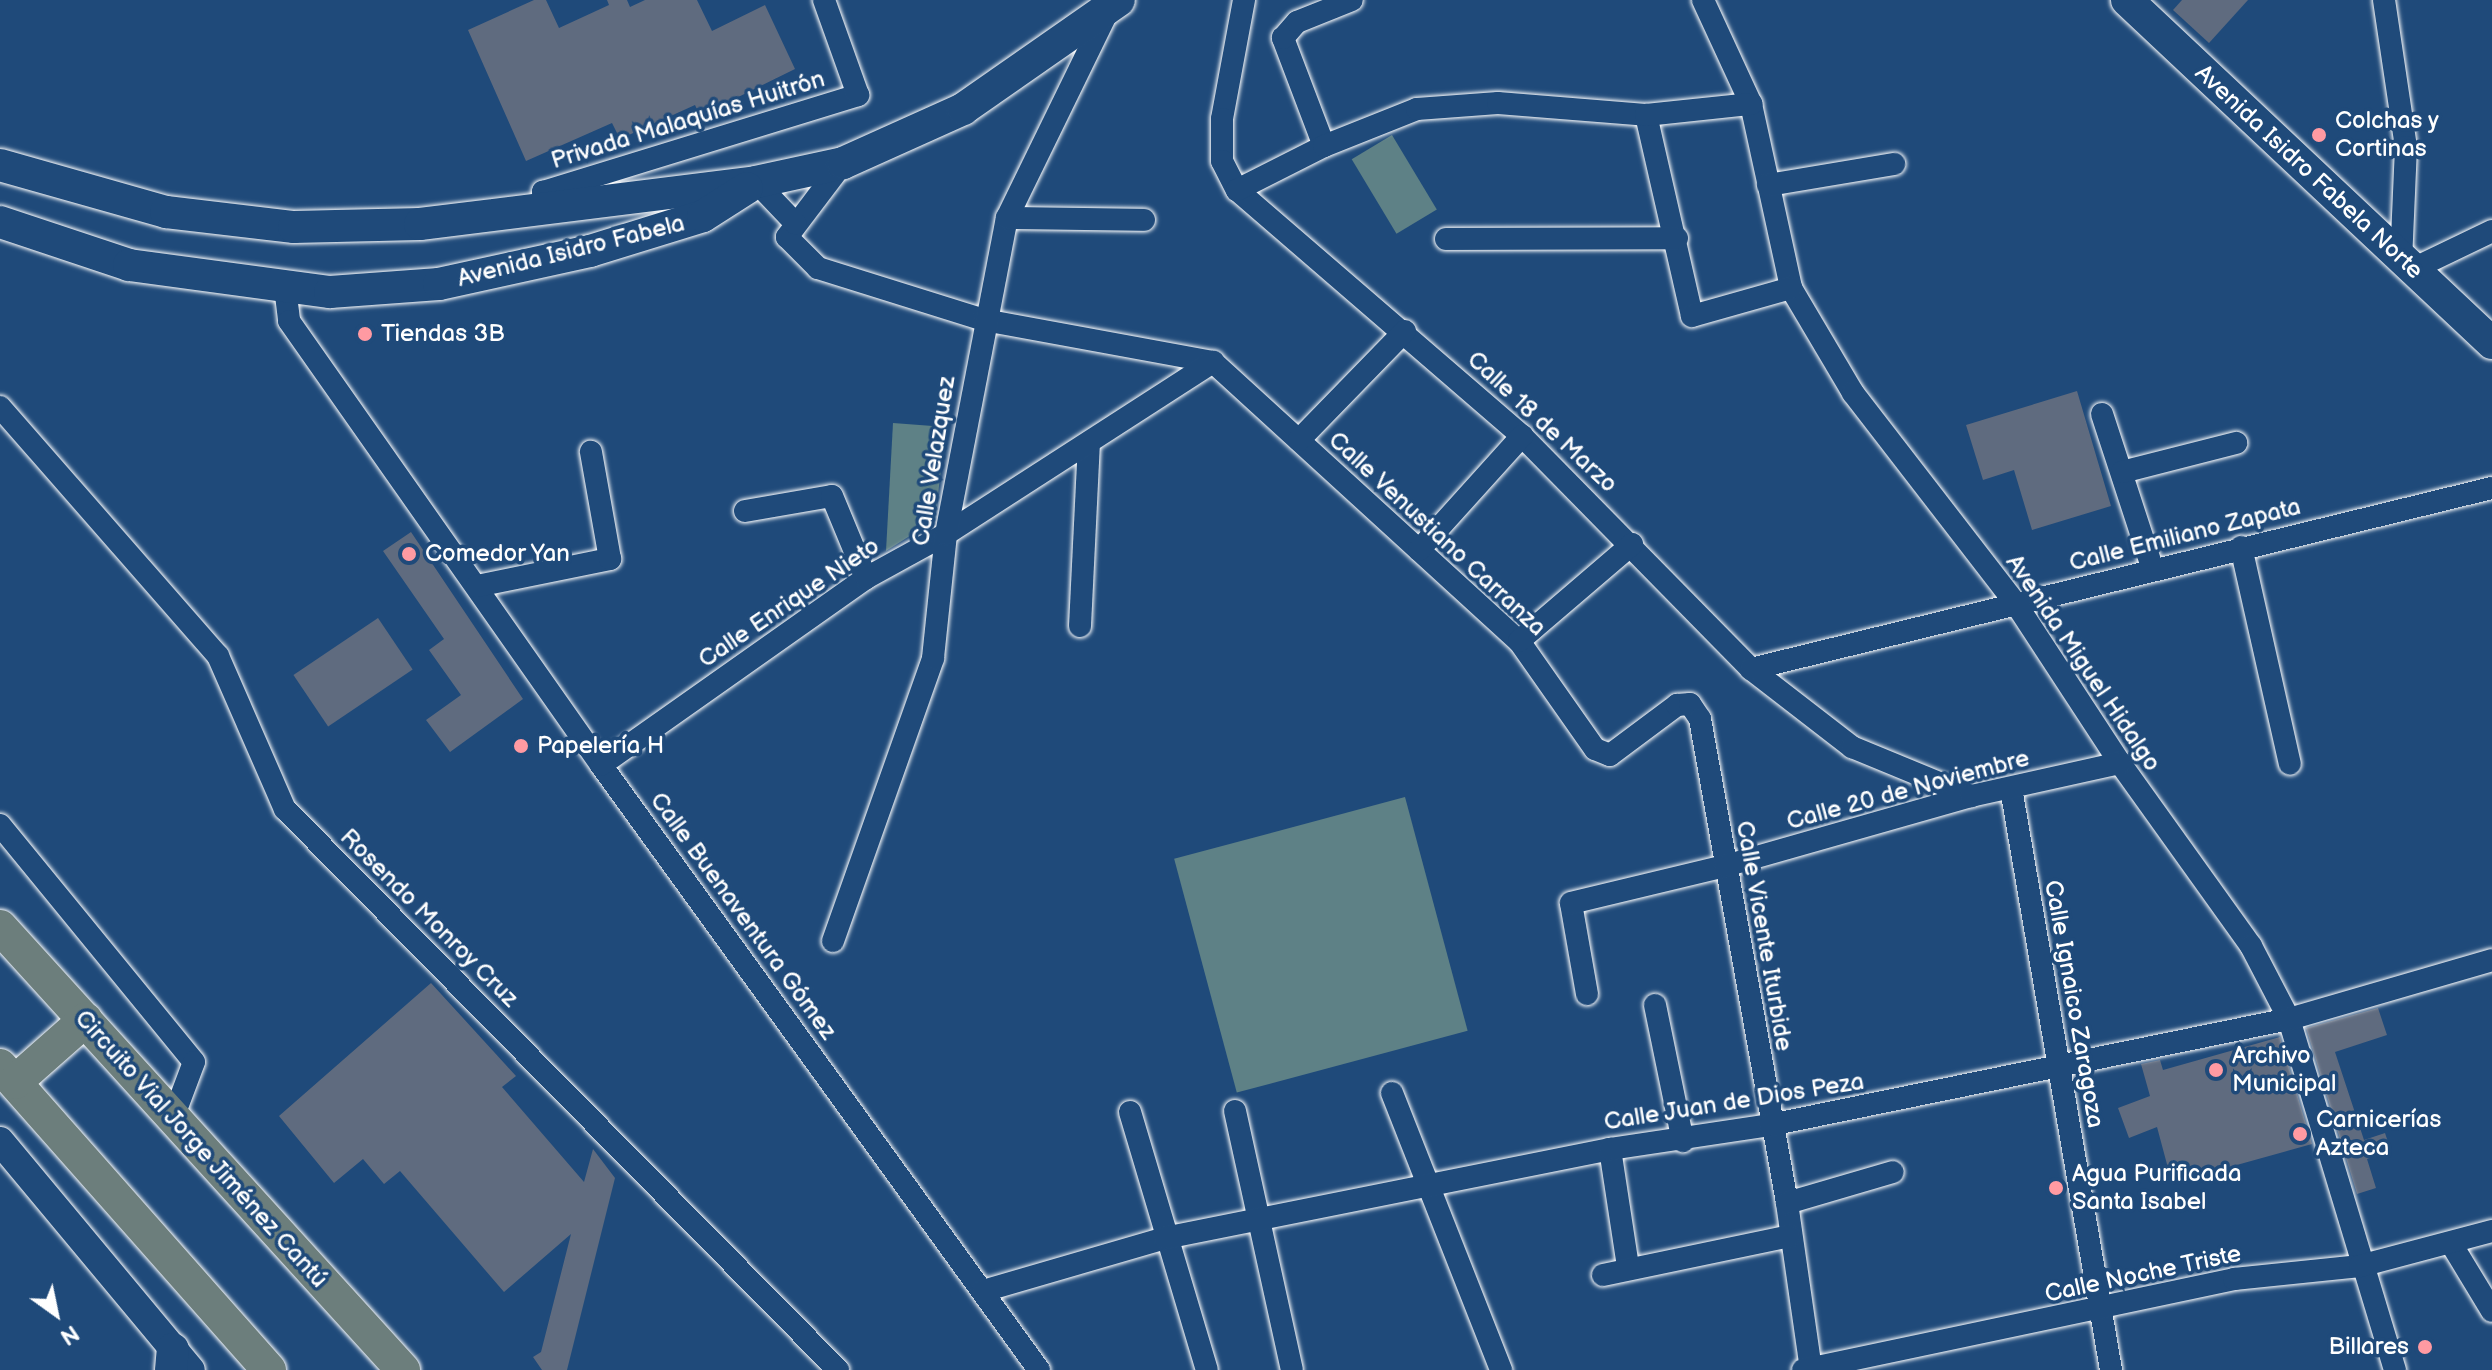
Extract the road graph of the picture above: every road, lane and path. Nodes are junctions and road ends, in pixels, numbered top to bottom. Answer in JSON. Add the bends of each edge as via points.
{"nodes":[{"id":1,"x":824,"y":0,"type":"edge"},
{"id":2,"x":1244,"y":0,"type":"edge"},
{"id":3,"x":1352,"y":0,"type":"edge"},
{"id":4,"x":1703,"y":0,"type":"edge"},
{"id":5,"x":2127,"y":0,"type":"edge"},
{"id":6,"x":2384,"y":0,"type":"edge"},
{"id":7,"x":1115,"y":2,"type":"edge"},
{"id":8,"x":1751,"y":104,"type":"junction"},
{"id":9,"x":1646,"y":115,"type":"junction"},
{"id":10,"x":1324,"y":146,"type":"junction"},
{"id":11,"x":843,"y":163,"type":"junction"},
{"id":12,"x":1894,"y":164,"type":"dead end"},
{"id":13,"x":0,"y":165,"type":"edge"},
{"id":14,"x":756,"y":182,"type":"junction"},
{"id":15,"x":1768,"y":185,"type":"junction"},
{"id":16,"x":1237,"y":190,"type":"junction"},
{"id":17,"x":547,"y":207,"type":"junction"},
{"id":18,"x":1007,"y":218,"type":"junction"},
{"id":19,"x":1144,"y":220,"type":"dead end"},
{"id":20,"x":0,"y":222,"type":"edge"},
{"id":21,"x":795,"y":223,"type":"junction"},
{"id":22,"x":2491,"y":236,"type":"edge"},
{"id":23,"x":1677,"y":238,"type":"junction"},
{"id":24,"x":1446,"y":239,"type":"dead end"},
{"id":25,"x":546,"y":260,"type":"junction"},
{"id":26,"x":2406,"y":265,"type":"junction"},
{"id":27,"x":285,"y":287,"type":"junction"},
{"id":28,"x":1791,"y":288,"type":"junction"},
{"id":29,"x":984,"y":320,"type":"junction"},
{"id":30,"x":1405,"y":331,"type":"junction"},
{"id":31,"x":2492,"y":343,"type":"edge"},
{"id":32,"x":1213,"y":362,"type":"junction"},
{"id":33,"x":0,"y":407,"type":"edge"},
{"id":34,"x":2102,"y":414,"type":"dead end"},
{"id":35,"x":1522,"y":436,"type":"junction"},
{"id":36,"x":1299,"y":440,"type":"junction"},
{"id":37,"x":2236,"y":443,"type":"dead end"},
{"id":38,"x":1089,"y":445,"type":"junction"},
{"id":39,"x":591,"y":452,"type":"dead end"},
{"id":40,"x":2122,"y":472,"type":"junction"},
{"id":41,"x":2492,"y":488,"type":"edge"},
{"id":42,"x":745,"y":511,"type":"dead end"},
{"id":43,"x":946,"y":534,"type":"junction"},
{"id":44,"x":1632,"y":544,"type":"junction"},
{"id":45,"x":2241,"y":547,"type":"junction"},
{"id":46,"x":1419,"y":550,"type":"junction"},
{"id":47,"x":2153,"y":570,"type":"junction"},
{"id":48,"x":866,"y":578,"type":"junction"},
{"id":49,"x":477,"y":586,"type":"junction"},
{"id":50,"x":2016,"y":604,"type":"junction"},
{"id":51,"x":1080,"y":626,"type":"dead end"},
{"id":52,"x":1519,"y":641,"type":"junction"},
{"id":53,"x":1751,"y":669,"type":"junction"},
{"id":54,"x":1690,"y":704,"type":"joint"},
{"id":55,"x":2120,"y":763,"type":"junction"},
{"id":56,"x":2290,"y":764,"type":"dead end"},
{"id":57,"x":601,"y":765,"type":"junction"},
{"id":58,"x":2011,"y":788,"type":"junction"},
{"id":59,"x":1971,"y":796,"type":"junction"},
{"id":60,"x":0,"y":825,"type":"edge"},
{"id":61,"x":1725,"y":866,"type":"junction"},
{"id":62,"x":0,"y":927,"type":"edge"},
{"id":63,"x":833,"y":941,"type":"dead end"},
{"id":64,"x":2492,"y":960,"type":"edge"},
{"id":65,"x":1587,"y":994,"type":"dead end"},
{"id":66,"x":1655,"y":1005,"type":"dead end"},
{"id":67,"x":2289,"y":1019,"type":"junction"},
{"id":68,"x":85,"y":1020,"type":"junction"},
{"id":69,"x":2058,"y":1069,"type":"junction"},
{"id":70,"x":8,"y":1074,"type":"edge"},
{"id":71,"x":1392,"y":1093,"type":"dead end"},
{"id":72,"x":1235,"y":1111,"type":"dead end"},
{"id":73,"x":1130,"y":1112,"type":"dead end"},
{"id":74,"x":173,"y":1118,"type":"junction"},
{"id":75,"x":1770,"y":1125,"type":"junction"},
{"id":76,"x":0,"y":1141,"type":"edge"},
{"id":77,"x":1683,"y":1141,"type":"junction"},
{"id":78,"x":1610,"y":1149,"type":"junction"},
{"id":79,"x":1893,"y":1172,"type":"dead end"},
{"id":80,"x":1430,"y":1185,"type":"junction"},
{"id":81,"x":1787,"y":1203,"type":"junction"},
{"id":82,"x":1258,"y":1219,"type":"junction"},
{"id":83,"x":2492,"y":1231,"type":"edge"},
{"id":84,"x":1789,"y":1236,"type":"junction"},
{"id":85,"x":1165,"y":1238,"type":"junction"},
{"id":86,"x":2452,"y":1245,"type":"junction"},
{"id":87,"x":2360,"y":1266,"type":"junction"},
{"id":88,"x":1628,"y":1267,"type":"junction"},
{"id":89,"x":1603,"y":1275,"type":"dead end"},
{"id":90,"x":983,"y":1291,"type":"junction"},
{"id":91,"x":2098,"y":1310,"type":"junction"},
{"id":92,"x":2492,"y":1311,"type":"edge"},
{"id":93,"x":178,"y":1363,"type":"edge"},
{"id":94,"x":269,"y":1370,"type":"edge"},
{"id":95,"x":403,"y":1370,"type":"edge"},
{"id":96,"x":838,"y":1370,"type":"edge"},
{"id":97,"x":1039,"y":1370,"type":"edge"},
{"id":98,"x":1207,"y":1370,"type":"edge"},
{"id":99,"x":1292,"y":1370,"type":"edge"},
{"id":100,"x":1501,"y":1370,"type":"edge"},
{"id":101,"x":1808,"y":1370,"type":"edge"},
{"id":102,"x":2111,"y":1370,"type":"edge"},
{"id":103,"x":2395,"y":1370,"type":"edge"}],
"edges":[{"from":1,"to":17,"type":"street","name":"Privada Malaquías Huitrón","via":[[858,95],[543,192]]},
{"from":2,"to":16,"type":"street","name":"Calle 18 de Marzo","via":[[1222,119],[1222,161]]},
{"from":3,"to":10,"type":"street","via":[[1297,22],[1283,38]]},
{"from":4,"to":8,"type":"street","name":"Avenida Miguel Hidalgo"},
{"from":5,"to":26,"type":"main road","name":"Avenida Isidro Fabela Norte"},
{"from":6,"to":26,"type":"street","via":[[2406,147]]},
{"from":7,"to":11,"type":"main road","name":"Avenida Isidro Fabela","via":[[963,109]]},
{"from":7,"to":18,"type":"street","name":"Calle Velazquez"},
{"from":8,"to":9,"type":"street"},
{"from":8,"to":15,"type":"street","name":"Avenida Miguel Hidalgo"},
{"from":9,"to":10,"type":"street","via":[[1498,103],[1417,109]]},
{"from":9,"to":23,"type":"street"},
{"from":10,"to":16,"type":"street"},
{"from":11,"to":14,"type":"main road","name":"Avenida Isidro Fabela"},
{"from":11,"to":21,"type":"street"},
{"from":12,"to":15,"type":"street"},
{"from":13,"to":17,"type":"main road","name":"Avenida Isidro Fabela","via":[[166,212],[294,227],[420,224]]},
{"from":14,"to":17,"type":"main road","name":"Avenida Isidro Fabela"},
{"from":14,"to":21,"type":"street"},
{"from":14,"to":25,"type":"main road","name":"Avenida Isidro Fabela","via":[[703,216]]},
{"from":15,"to":28,"type":"street","name":"Avenida Miguel Hidalgo"},
{"from":16,"to":30,"type":"street","name":"Calle 18 de Marzo","via":[[1321,266]]},
{"from":17,"to":25,"type":"main road","via":[[556,224],[555,243]]},
{"from":18,"to":19,"type":"street"},
{"from":18,"to":29,"type":"street","name":"Calle Velazquez"},
{"from":20,"to":27,"type":"main road","name":"Avenida Isidro Fabela","via":[[129,265]]},
{"from":21,"to":29,"type":"street","via":[[787,237],[818,268]]},
{"from":22,"to":26,"type":"street"},
{"from":23,"to":24,"type":"street"},
{"from":23,"to":28,"type":"street","via":[[1692,316]]},
{"from":25,"to":27,"type":"main road","name":"Avenida Isidro Fabela","via":[[439,284],[330,292]]},
{"from":26,"to":31,"type":"main road","name":"Avenida Isidro Fabela Norte"},
{"from":27,"to":49,"type":"street","name":"Calle Buenaventura Gómez","via":[[289,321]]},
{"from":28,"to":50,"type":"street","name":"Avenida Miguel Hidalgo","via":[[1853,393]]},
{"from":29,"to":32,"type":"street"},
{"from":29,"to":43,"type":"street","name":"Calle Velazquez"},
{"from":30,"to":35,"type":"street","name":"Calle 18 de Marzo"},
{"from":30,"to":36,"type":"street"},
{"from":32,"to":36,"type":"street","name":"Calle Venustiano Carranza"},
{"from":32,"to":38,"type":"street","name":"Calle Enrique Nieto"},
{"from":33,"to":96,"type":"street","name":"Rosendo Monroy Cruz","via":[[218,656],[285,809]]},
{"from":34,"to":40,"type":"street"},
{"from":35,"to":44,"type":"street","name":"Calle 18 de Marzo"},
{"from":35,"to":46,"type":"street"},
{"from":36,"to":46,"type":"street","name":"Calle Venustiano Carranza"},
{"from":37,"to":40,"type":"street"},
{"from":38,"to":43,"type":"street","name":"Calle Enrique Nieto"},
{"from":38,"to":51,"type":"street"},
{"from":39,"to":49,"type":"street","via":[[610,559]]},
{"from":40,"to":47,"type":"street"},
{"from":41,"to":45,"type":"street","name":"Calle Emiliano Zapata"},
{"from":42,"to":48,"type":"street","via":[[832,496]]},
{"from":43,"to":48,"type":"street","name":"Calle Enrique Nieto"},
{"from":43,"to":63,"type":"street","name":"Calle Velazquez","via":[[933,658]]},
{"from":44,"to":52,"type":"street"},
{"from":44,"to":53,"type":"street","name":"Calle 18 de Marzo"},
{"from":45,"to":47,"type":"street","name":"Calle Emiliano Zapata"},
{"from":45,"to":56,"type":"street"},
{"from":46,"to":52,"type":"street","name":"Calle Venustiano Carranza"},
{"from":47,"to":50,"type":"street","name":"Calle Emiliano Zapata"},
{"from":48,"to":57,"type":"street","name":"Calle Enrique Nieto"},
{"from":49,"to":57,"type":"street","name":"Calle Buenaventura Gómez"},
{"from":50,"to":53,"type":"street","name":"Calle Emiliano Zapata"},
{"from":50,"to":55,"type":"street","name":"Avenida Miguel Hidalgo"},
{"from":52,"to":54,"type":"street","name":"Calle Venustiano Carranza","via":[[1595,749],[1610,755],[1677,705]]},
{"from":53,"to":59,"type":"street","name":"Calle 18 de Marzo","via":[[1852,747]]},
{"from":54,"to":61,"type":"street","name":"Calle Vicente Iturbide","via":[[1700,719]]},
{"from":55,"to":58,"type":"street","name":"Calle 20 de Noviembre"},
{"from":55,"to":67,"type":"street","name":"Avenida Miguel Hidalgo","via":[[2251,946]]},
{"from":57,"to":90,"type":"street","name":"Calle Buenaventura Gómez"},
{"from":58,"to":59,"type":"street","name":"Calle 20 de Noviembre"},
{"from":58,"to":69,"type":"street","name":"Calle Ignaico Zaragoza"},
{"from":59,"to":61,"type":"street","name":"Calle 20 de Noviembre"},
{"from":60,"to":74,"type":"street","via":[[194,1062]]},
{"from":61,"to":65,"type":"street","name":"Calle 20 de Noviembre","via":[[1571,903]]},
{"from":61,"to":75,"type":"street","name":"Calle Vicente Iturbide"},
{"from":62,"to":68,"type":"main road","name":"Circuito Vial Jorge Jiménez Cantú"},
{"from":64,"to":67,"type":"street","name":"Calle Juan de Dios Peza"},
{"from":66,"to":77,"type":"street"},
{"from":67,"to":69,"type":"street","name":"Calle Juan de Dios Peza"},
{"from":67,"to":87,"type":"street","name":"Avenida Miguel Hidalgo"},
{"from":68,"to":70,"type":"main road"},
{"from":68,"to":74,"type":"main road","name":"Circuito Vial Jorge Jiménez Cantú"},
{"from":69,"to":75,"type":"street","name":"Calle Juan de Dios Peza"},
{"from":69,"to":91,"type":"street","name":"Calle Ignaico Zaragoza"},
{"from":70,"to":94,"type":"main road"},
{"from":71,"to":80,"type":"street"},
{"from":72,"to":82,"type":"street"},
{"from":73,"to":85,"type":"street"},
{"from":74,"to":95,"type":"main road","name":"Circuito Vial Jorge Jiménez Cantú"},
{"from":75,"to":77,"type":"street","name":"Calle Juan de Dios Peza"},
{"from":75,"to":81,"type":"street","name":"Calle Vicente Iturbide"},
{"from":76,"to":93,"type":"street"},
{"from":77,"to":78,"type":"street","name":"Calle Juan de Dios Peza"},
{"from":78,"to":80,"type":"street","name":"Calle Juan de Dios Peza"},
{"from":78,"to":88,"type":"street"},
{"from":79,"to":81,"type":"street"},
{"from":80,"to":82,"type":"street","name":"Calle Juan de Dios Peza"},
{"from":80,"to":100,"type":"street"},
{"from":81,"to":84,"type":"street","name":"Calle Vicente Iturbide"},
{"from":82,"to":85,"type":"street","name":"Calle Juan de Dios Peza"},
{"from":82,"to":99,"type":"street"},
{"from":83,"to":86,"type":"street","name":"Calle Noche Triste"},
{"from":84,"to":88,"type":"street"},
{"from":84,"to":101,"type":"street","name":"Calle Vicente Iturbide"},
{"from":85,"to":90,"type":"street","name":"Calle Juan de Dios Peza"},
{"from":85,"to":98,"type":"street"},
{"from":86,"to":87,"type":"street","name":"Calle Noche Triste"},
{"from":86,"to":92,"type":"street"},
{"from":87,"to":91,"type":"street","name":"Calle Noche Triste","via":[[2234,1279]]},
{"from":87,"to":103,"type":"street","name":"Avenida Miguel Hidalgo"},
{"from":88,"to":89,"type":"street"},
{"from":90,"to":97,"type":"street","name":"Calle Buenaventura Gómez"},
{"from":91,"to":101,"type":"street","name":"Calle Noche Triste"},
{"from":91,"to":102,"type":"street","name":"Calle Ignaico Zaragoza"}]}
